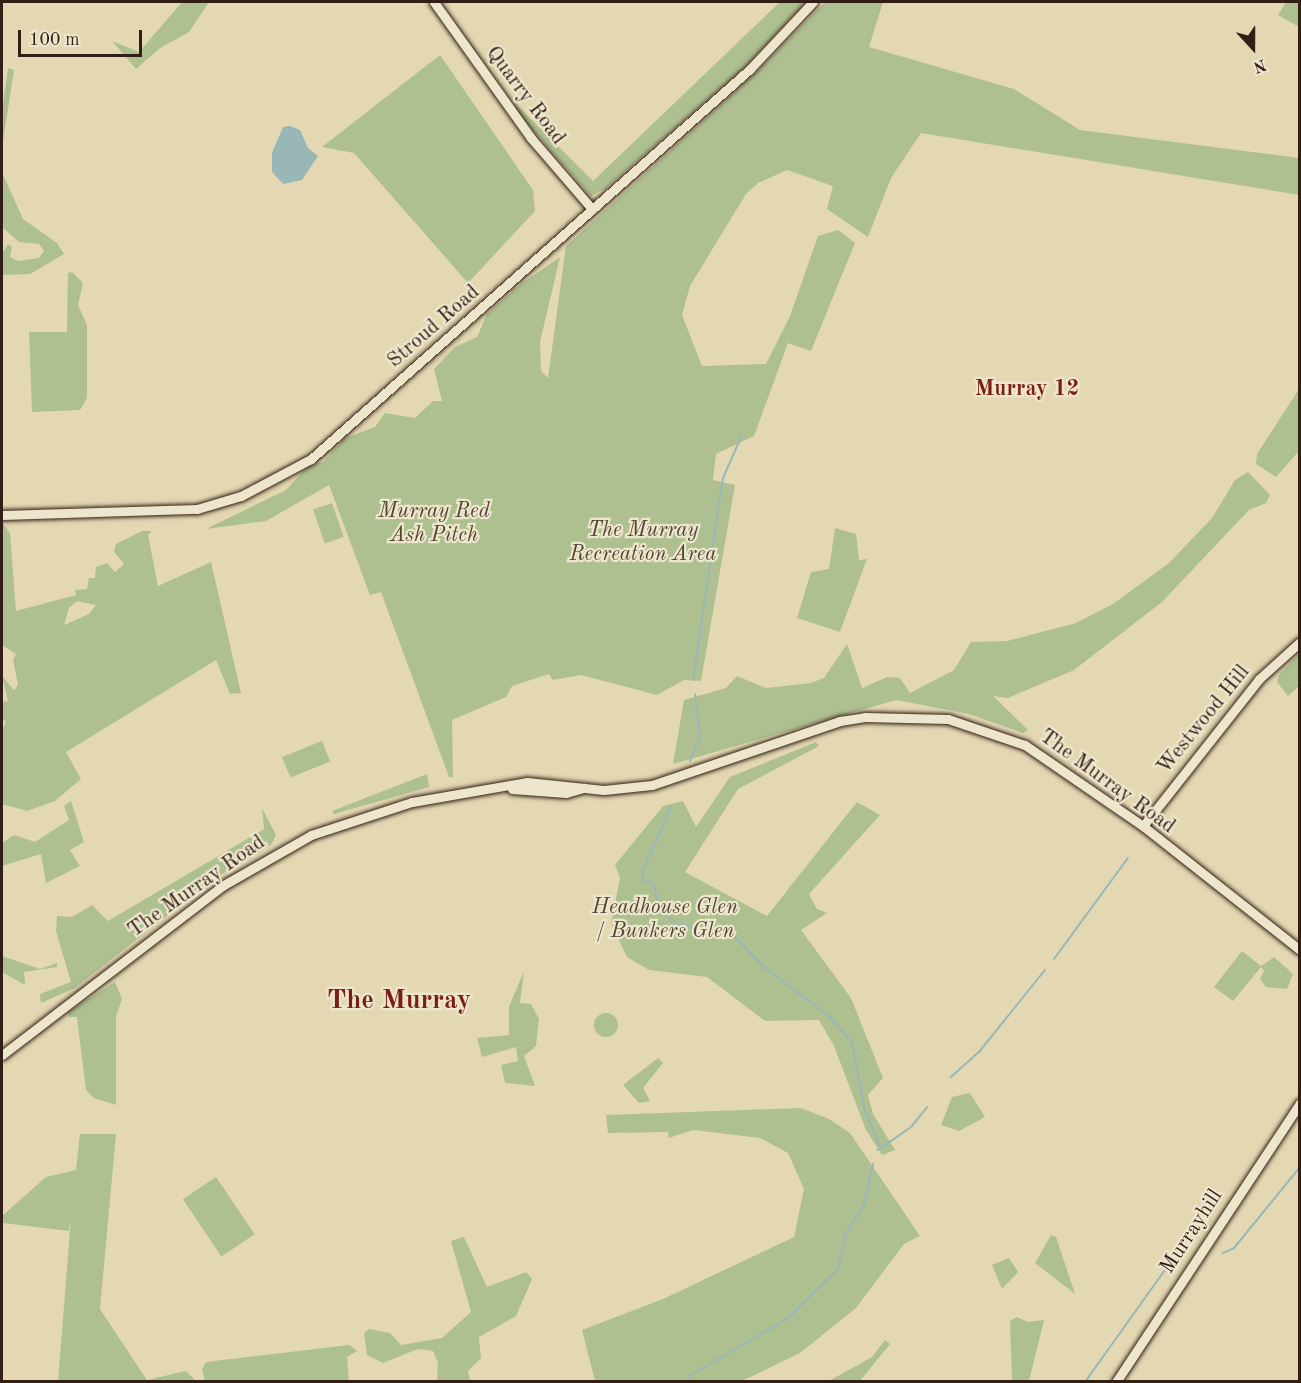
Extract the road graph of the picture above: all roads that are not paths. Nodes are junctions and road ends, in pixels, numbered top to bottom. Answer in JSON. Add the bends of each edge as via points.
{"nodes":[{"id":1,"x":434,"y":2,"type":"edge"},
{"id":2,"x":813,"y":2,"type":"edge"},
{"id":3,"x":592,"y":209,"type":"junction"},
{"id":4,"x":2,"y":515,"type":"edge"},
{"id":5,"x":1299,"y":642,"type":"edge"},
{"id":6,"x":1143,"y":826,"type":"junction"},
{"id":7,"x":1299,"y":950,"type":"edge"},
{"id":8,"x":2,"y":1055,"type":"edge"},
{"id":9,"x":1299,"y":1103,"type":"edge"},
{"id":10,"x":1116,"y":1382,"type":"edge"}],
"edges":[{"from":1,"to":3,"type":"street","name":"Quarry Road","via":[[531,138]]},
{"from":2,"to":3,"type":"street","name":"Stroud Road","via":[[750,69]]},
{"from":3,"to":4,"type":"street","name":"Stroud Road","via":[[311,459],[242,496],[164,512]]},
{"from":5,"to":6,"type":"street","name":"Westwood Hill","via":[[1259,679]]},
{"from":6,"to":7,"type":"street","name":"The Murray Road"},
{"from":6,"to":8,"type":"street","name":"The Murray Road","via":[[1025,745],[948,719],[904,716],[840,721],[677,779],[566,793],[508,788],[412,802],[311,835],[265,858]]},
{"from":9,"to":10,"type":"street","name":"Murrayhill"}]}
